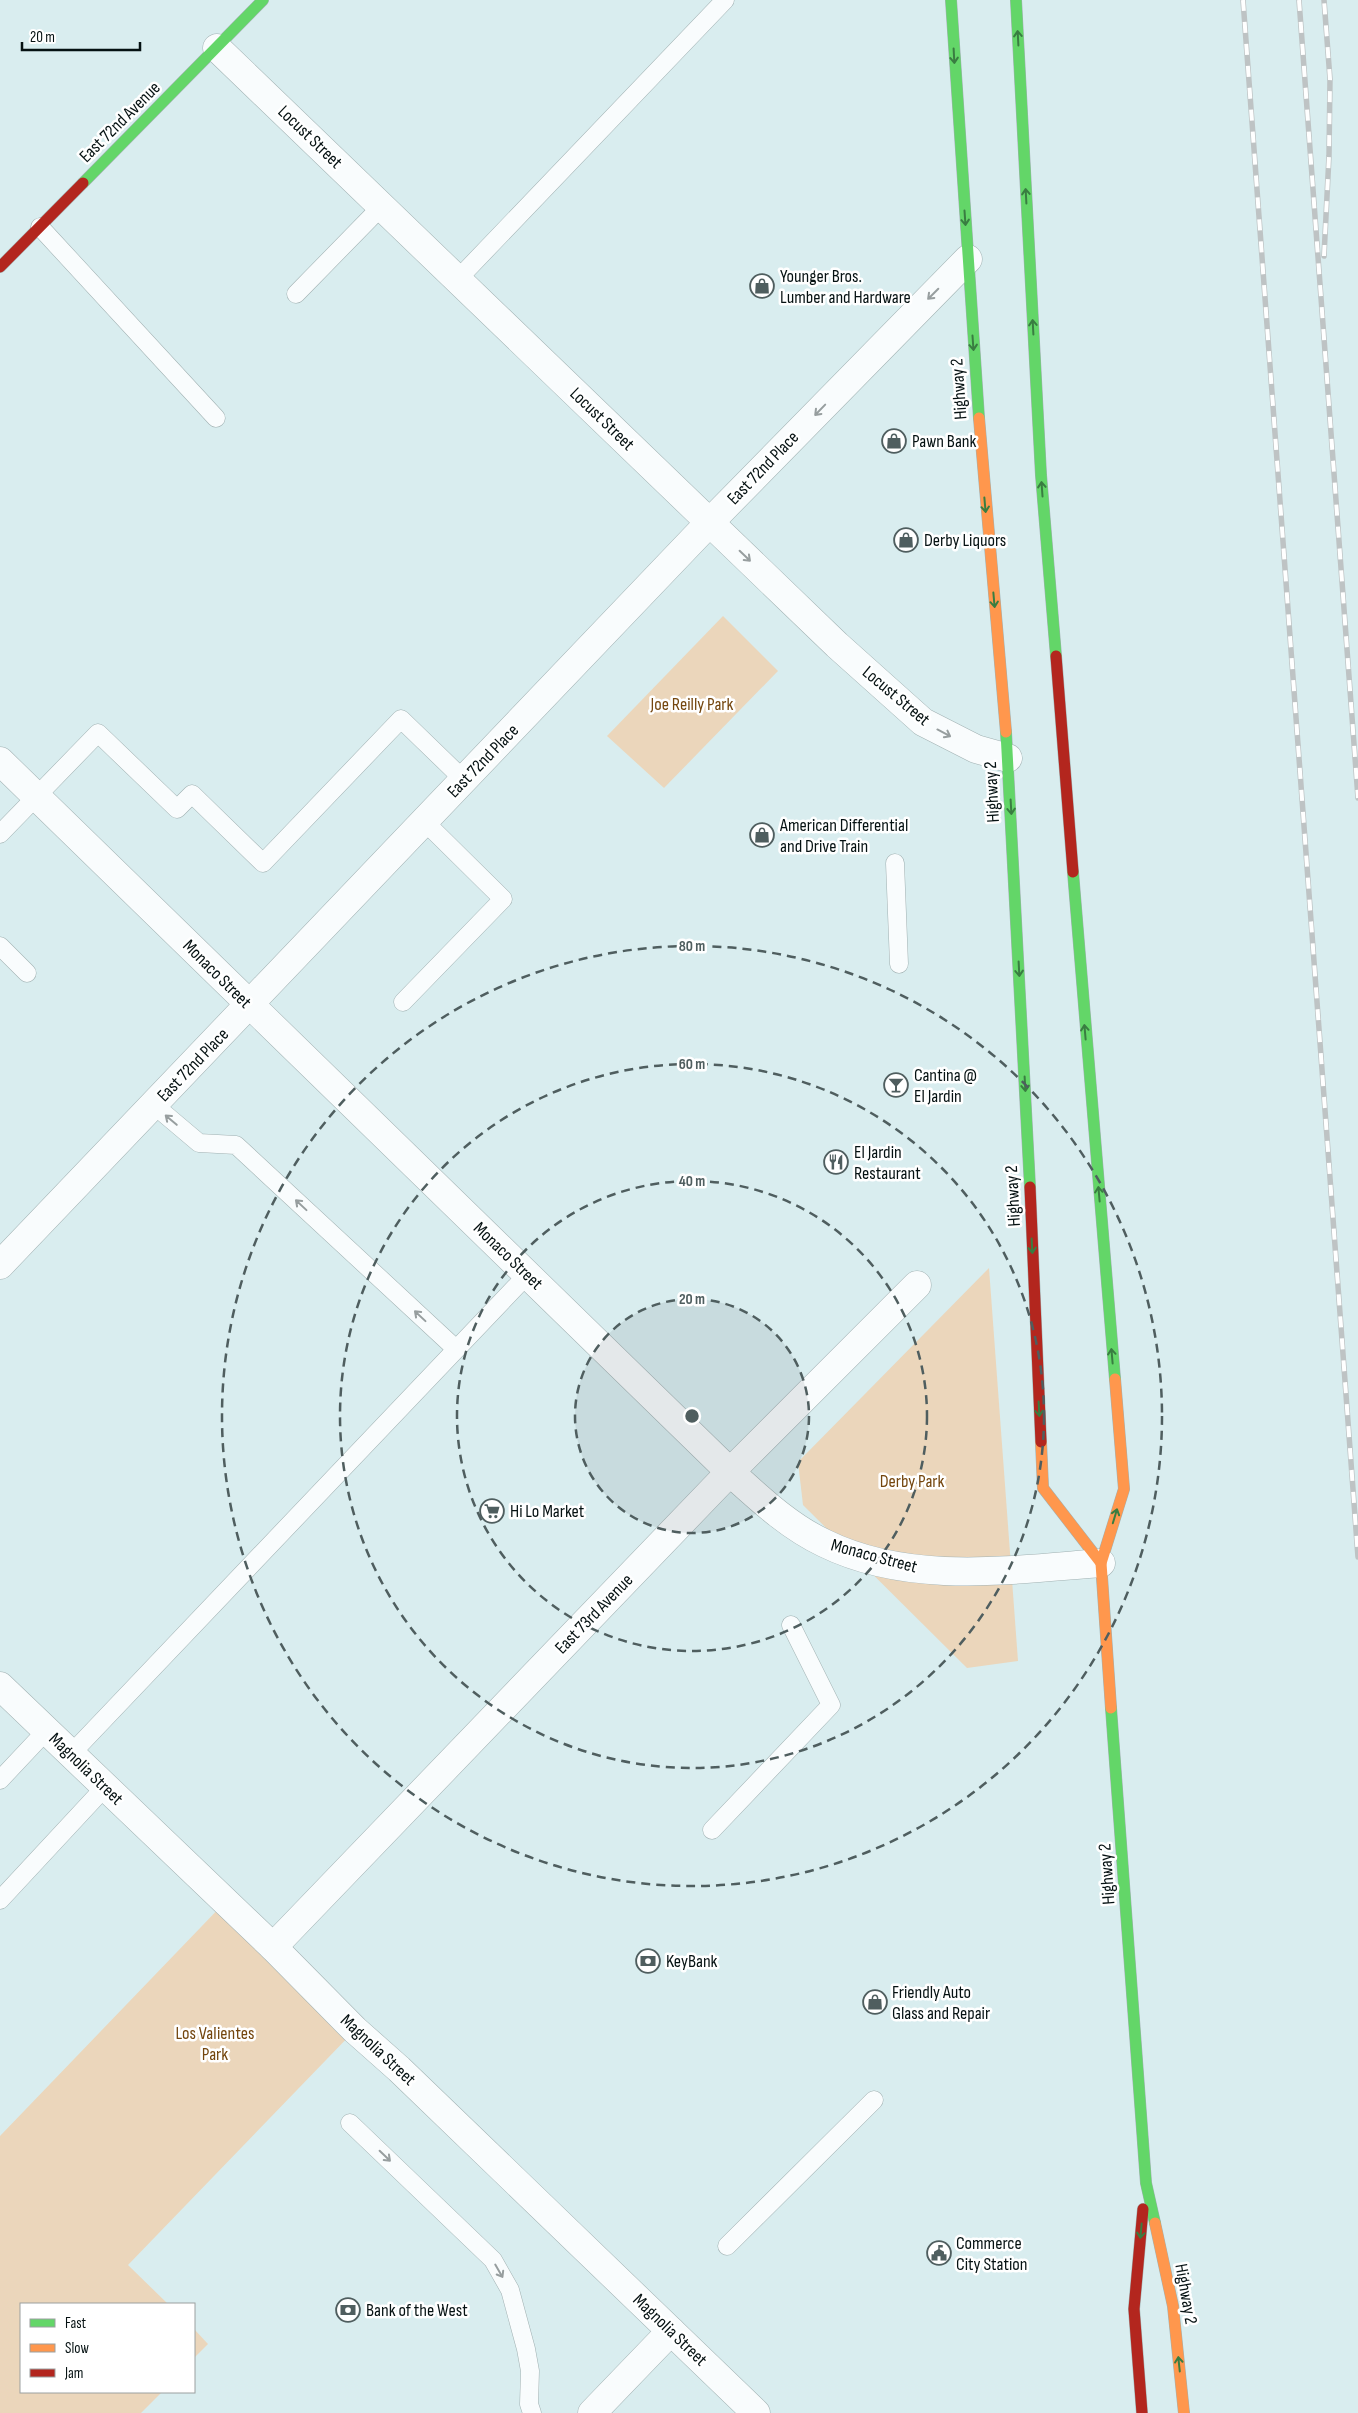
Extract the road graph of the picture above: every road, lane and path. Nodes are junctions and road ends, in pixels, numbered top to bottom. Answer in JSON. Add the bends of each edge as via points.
{"nodes":[{"id":1,"x":263,"y":0,"type":"edge"},
{"id":2,"x":725,"y":0,"type":"edge"},
{"id":3,"x":951,"y":0,"type":"edge"},
{"id":4,"x":1016,"y":0,"type":"edge"},
{"id":5,"x":217,"y":48,"type":"junction"},
{"id":6,"x":382,"y":206,"type":"junction"},
{"id":7,"x":40,"y":227,"type":"junction"},
{"id":8,"x":968,"y":259,"type":"junction"},
{"id":9,"x":0,"y":267,"type":"edge"},
{"id":10,"x":457,"y":280,"type":"junction"},
{"id":11,"x":296,"y":294,"type":"dead end"},
{"id":12,"x":216,"y":418,"type":"dead end"},
{"id":13,"x":709,"y":523,"type":"junction"},
{"id":14,"x":1008,"y":758,"type":"junction"},
{"id":15,"x":2,"y":766,"type":"edge"},
{"id":16,"x":464,"y":780,"type":"junction"},
{"id":17,"x":36,"y":796,"type":"junction"},
{"id":18,"x":425,"y":822,"type":"junction"},
{"id":19,"x":0,"y":834,"type":"edge"},
{"id":20,"x":895,"y":863,"type":"dead end"},
{"id":21,"x":0,"y":946,"type":"edge"},
{"id":22,"x":899,"y":964,"type":"dead end"},
{"id":23,"x":28,"y":972,"type":"dead end"},
{"id":24,"x":403,"y":1002,"type":"dead end"},
{"id":25,"x":250,"y":1006,"type":"junction"},
{"id":26,"x":154,"y":1105,"type":"junction"},
{"id":27,"x":0,"y":1265,"type":"edge"},
{"id":28,"x":527,"y":1275,"type":"junction"},
{"id":29,"x":917,"y":1284,"type":"dead end"},
{"id":30,"x":456,"y":1349,"type":"junction"},
{"id":31,"x":730,"y":1472,"type":"junction"},
{"id":32,"x":1101,"y":1563,"type":"junction"},
{"id":33,"x":791,"y":1625,"type":"dead end"},
{"id":34,"x":0,"y":1686,"type":"edge"},
{"id":35,"x":46,"y":1730,"type":"junction"},
{"id":36,"x":70,"y":1755,"type":"junction"},
{"id":37,"x":0,"y":1780,"type":"edge"},
{"id":38,"x":105,"y":1787,"type":"junction"},
{"id":39,"x":712,"y":1830,"type":"dead end"},
{"id":40,"x":0,"y":1900,"type":"edge"},
{"id":41,"x":274,"y":1947,"type":"junction"},
{"id":42,"x":874,"y":2100,"type":"dead end"},
{"id":43,"x":350,"y":2123,"type":"dead end"},
{"id":44,"x":1146,"y":2182,"type":"junction"},
{"id":45,"x":727,"y":2246,"type":"dead end"},
{"id":46,"x":671,"y":2332,"type":"junction"},
{"id":47,"x":527,"y":2410,"type":"edge"},
{"id":48,"x":592,"y":2413,"type":"edge"},
{"id":49,"x":756,"y":2413,"type":"edge"},
{"id":50,"x":1142,"y":2413,"type":"edge"},
{"id":51,"x":1184,"y":2413,"type":"edge"}],
"edges":[{"from":1,"to":5,"type":"main road","name":"East 72nd Avenue"},
{"from":2,"to":10,"type":"lane"},
{"from":3,"to":8,"type":"main road","name":"Highway 2","one_way":true},
{"from":32,"to":4,"type":"main road","name":"Highway 2","one_way":true,"via":[[1124,1490],[1042,484]]},
{"from":5,"to":6,"type":"street","name":"Locust Street"},
{"from":5,"to":7,"type":"main road","name":"East 72nd Avenue"},
{"from":6,"to":10,"type":"street","name":"Locust Street"},
{"from":6,"to":11,"type":"lane"},
{"from":7,"to":9,"type":"main road","name":"East 72nd Avenue"},
{"from":7,"to":12,"type":"lane"},
{"from":8,"to":13,"type":"street","name":"East 72nd Place","one_way":true},
{"from":8,"to":14,"type":"main road","name":"Highway 2","one_way":true,"via":[[983,482]]},
{"from":10,"to":13,"type":"street","name":"Locust Street"},
{"from":13,"to":14,"type":"street","name":"Locust Street","one_way":true,"via":[[923,722],[976,749]]},
{"from":13,"to":16,"type":"street","name":"East 72nd Place"},
{"from":14,"to":32,"type":"main road","name":"Highway 2","one_way":true,"via":[[1043,1488]]},
{"from":15,"to":17,"type":"street","name":"Monaco Street"},
{"from":16,"to":17,"type":"lane","via":[[402,720],[263,863],[192,794],[177,809],[98,733]]},
{"from":16,"to":18,"type":"street","name":"East 72nd Place"},
{"from":17,"to":19,"type":"lane"},
{"from":17,"to":25,"type":"street","name":"Monaco Street"},
{"from":18,"to":24,"type":"lane","via":[[503,899]]},
{"from":18,"to":25,"type":"street","name":"East 72nd Place"},
{"from":20,"to":22,"type":"lane"},
{"from":21,"to":23,"type":"lane"},
{"from":25,"to":26,"type":"street","name":"East 72nd Place"},
{"from":25,"to":28,"type":"street","name":"Monaco Street"},
{"from":26,"to":27,"type":"street","name":"East 72nd Place"},
{"from":30,"to":26,"type":"lane","one_way":true,"via":[[236,1145],[199,1143]]},
{"from":28,"to":30,"type":"lane"},
{"from":28,"to":31,"type":"street","name":"Monaco Street"},
{"from":29,"to":31,"type":"street","name":"East 73rd Avenue"},
{"from":30,"to":36,"type":"lane"},
{"from":31,"to":32,"type":"street","name":"Monaco Street","via":[[774,1510],[824,1544],[899,1567],[934,1571],[998,1571]]},
{"from":31,"to":41,"type":"street","name":"East 73rd Avenue"},
{"from":32,"to":44,"type":"main road","name":"Highway 2"},
{"from":33,"to":39,"type":"lane","via":[[831,1705]]},
{"from":34,"to":35,"type":"street","name":"Magnolia Street"},
{"from":35,"to":36,"type":"street","name":"Magnolia Street"},
{"from":35,"to":37,"type":"lane"},
{"from":36,"to":38,"type":"street","name":"Magnolia Street"},
{"from":38,"to":40,"type":"lane"},
{"from":38,"to":41,"type":"street","name":"Magnolia Street"},
{"from":41,"to":46,"type":"street","name":"Magnolia Street","via":[[355,2030]]},
{"from":42,"to":45,"type":"lane"},
{"from":43,"to":47,"type":"lane","one_way":true,"via":[[493,2260],[510,2290],[526,2349],[530,2371]]},
{"from":44,"to":50,"type":"main road","name":"Highway 2","one_way":true,"via":[[1134,2309]]},
{"from":51,"to":44,"type":"main road","name":"Highway 2","one_way":true,"via":[[1173,2306]]},
{"from":46,"to":48,"type":"street"},
{"from":46,"to":49,"type":"street","name":"Magnolia Street"}]}
